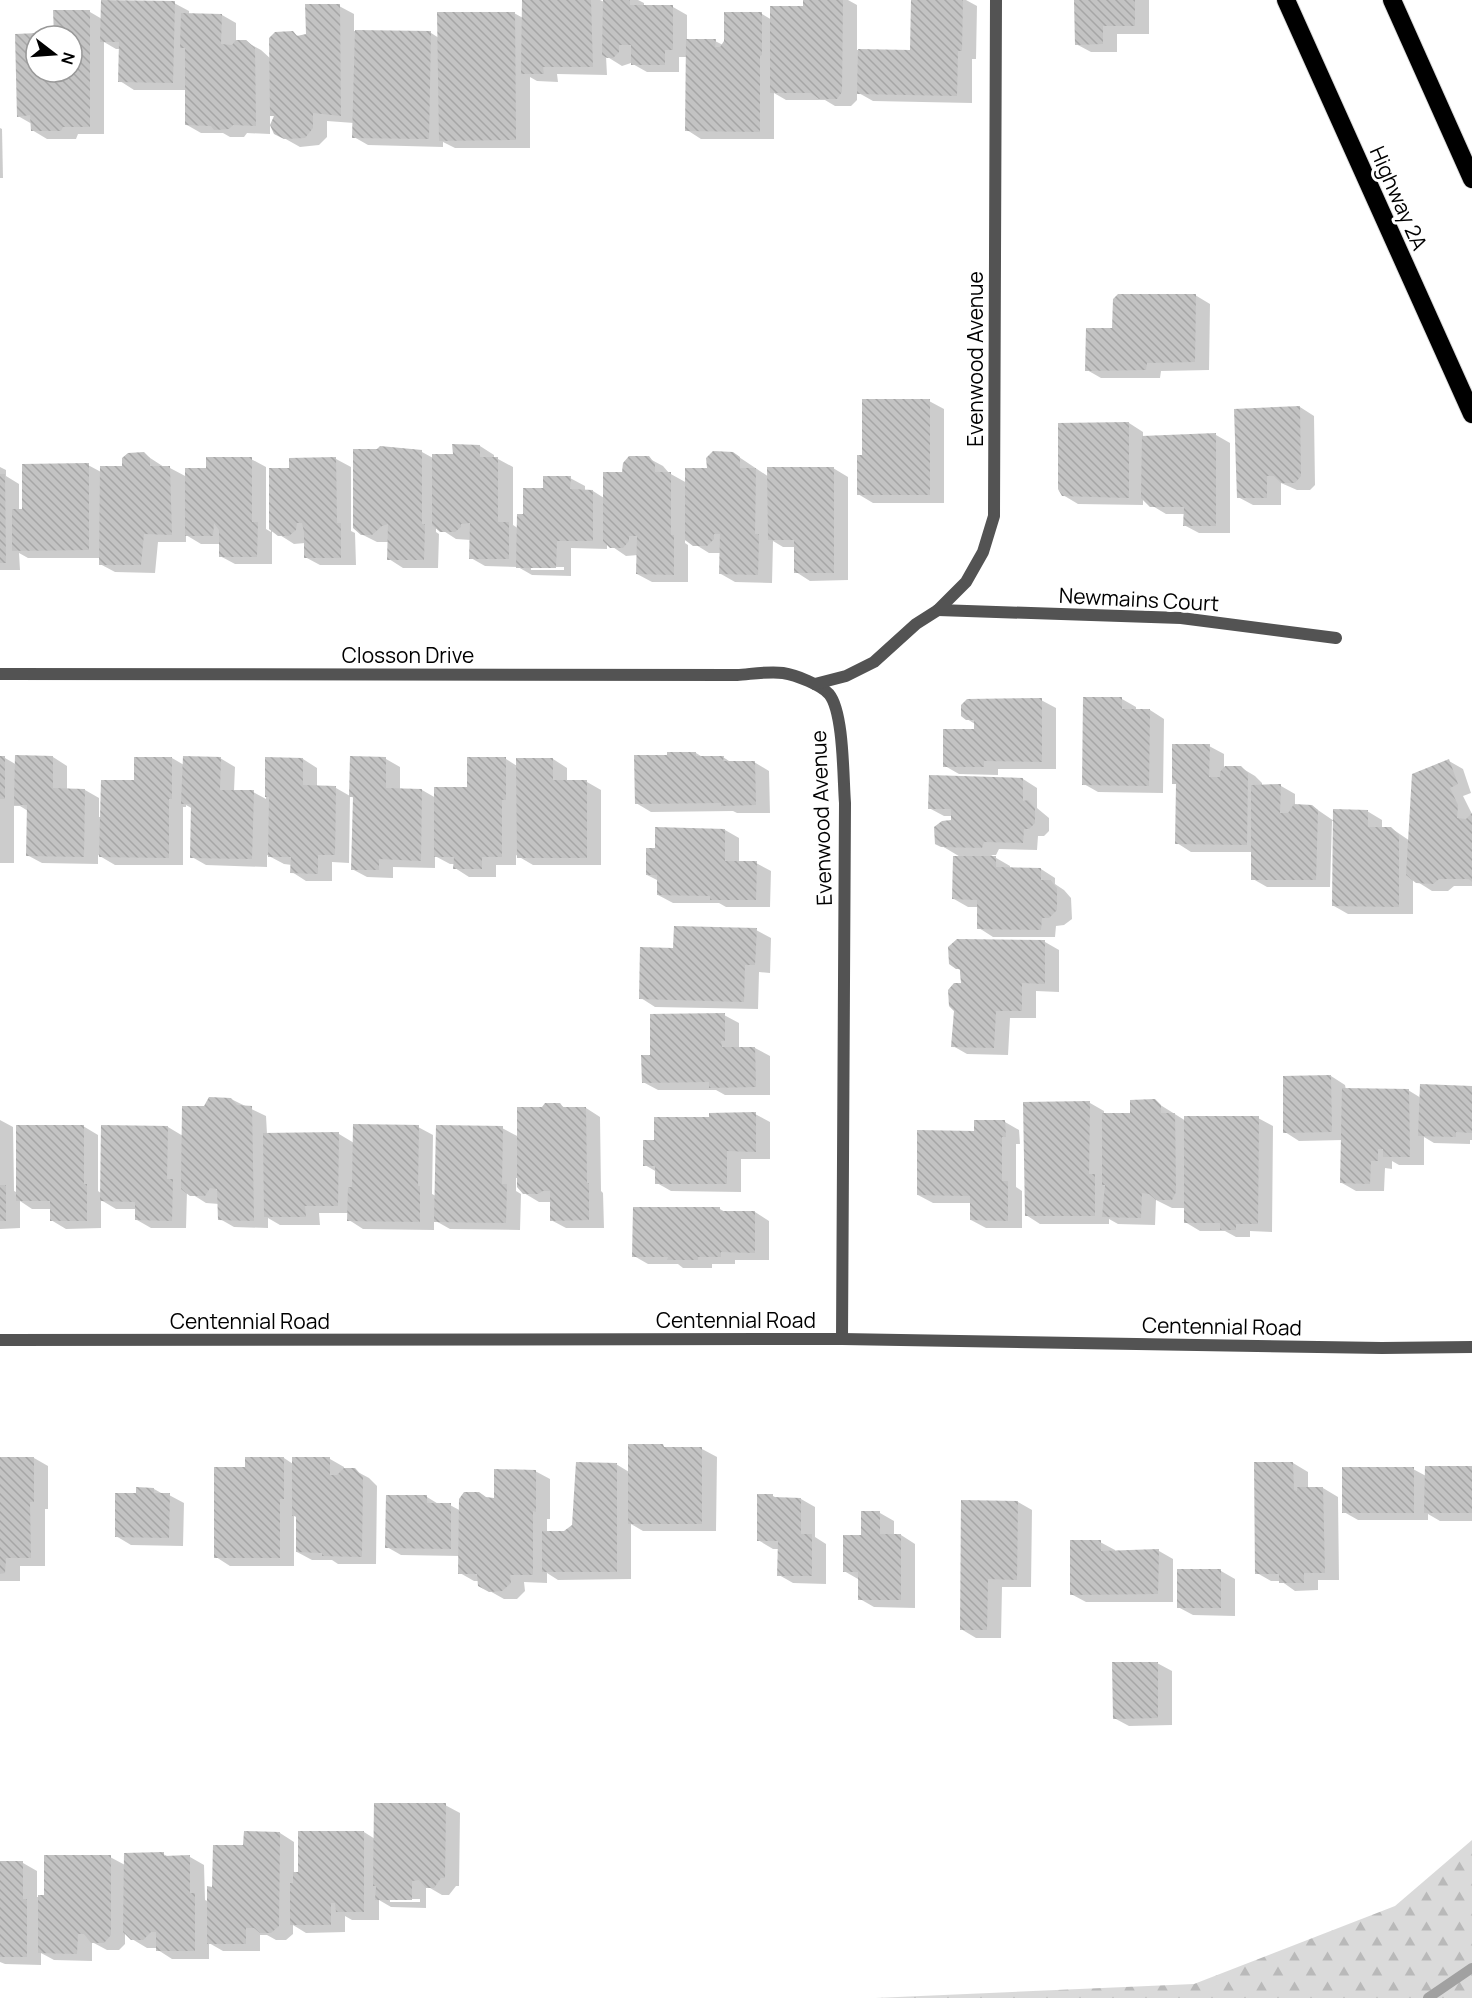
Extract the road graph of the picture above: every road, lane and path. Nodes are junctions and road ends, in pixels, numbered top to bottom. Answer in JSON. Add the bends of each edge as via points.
{"nodes":[{"id":1,"x":996,"y":0,"type":"edge"},
{"id":2,"x":1286,"y":0,"type":"edge"},
{"id":3,"x":1392,"y":0,"type":"edge"},
{"id":4,"x":1472,"y":179,"type":"edge"},
{"id":5,"x":1472,"y":414,"type":"edge"},
{"id":6,"x":938,"y":610,"type":"junction"},
{"id":7,"x":1336,"y":639,"type":"dead end"},
{"id":8,"x":0,"y":674,"type":"edge"},
{"id":9,"x":815,"y":684,"type":"junction"},
{"id":10,"x":842,"y":1339,"type":"junction"},
{"id":11,"x":0,"y":1340,"type":"edge"},
{"id":12,"x":1472,"y":1347,"type":"edge"}],
"edges":[{"from":1,"to":6,"type":"street","name":"Evenwood Avenue","via":[[994,516],[982,552],[966,582]]},
{"from":2,"to":5,"type":"highway","name":"Highway 2A"},
{"from":3,"to":4,"type":"highway"},
{"from":6,"to":7,"type":"street","name":"Newmains Court","via":[[1181,618]]},
{"from":6,"to":9,"type":"street","name":"Evenwood Avenue","via":[[916,624],[874,662],[846,676]]},
{"from":8,"to":9,"type":"street","name":"Closson Drive","via":[[784,673]]},
{"from":9,"to":10,"type":"street","name":"Evenwood Avenue","via":[[829,694],[836,708],[845,803]]},
{"from":10,"to":11,"type":"street","name":"Centennial Road"},
{"from":10,"to":12,"type":"street","name":"Centennial Road"}]}
